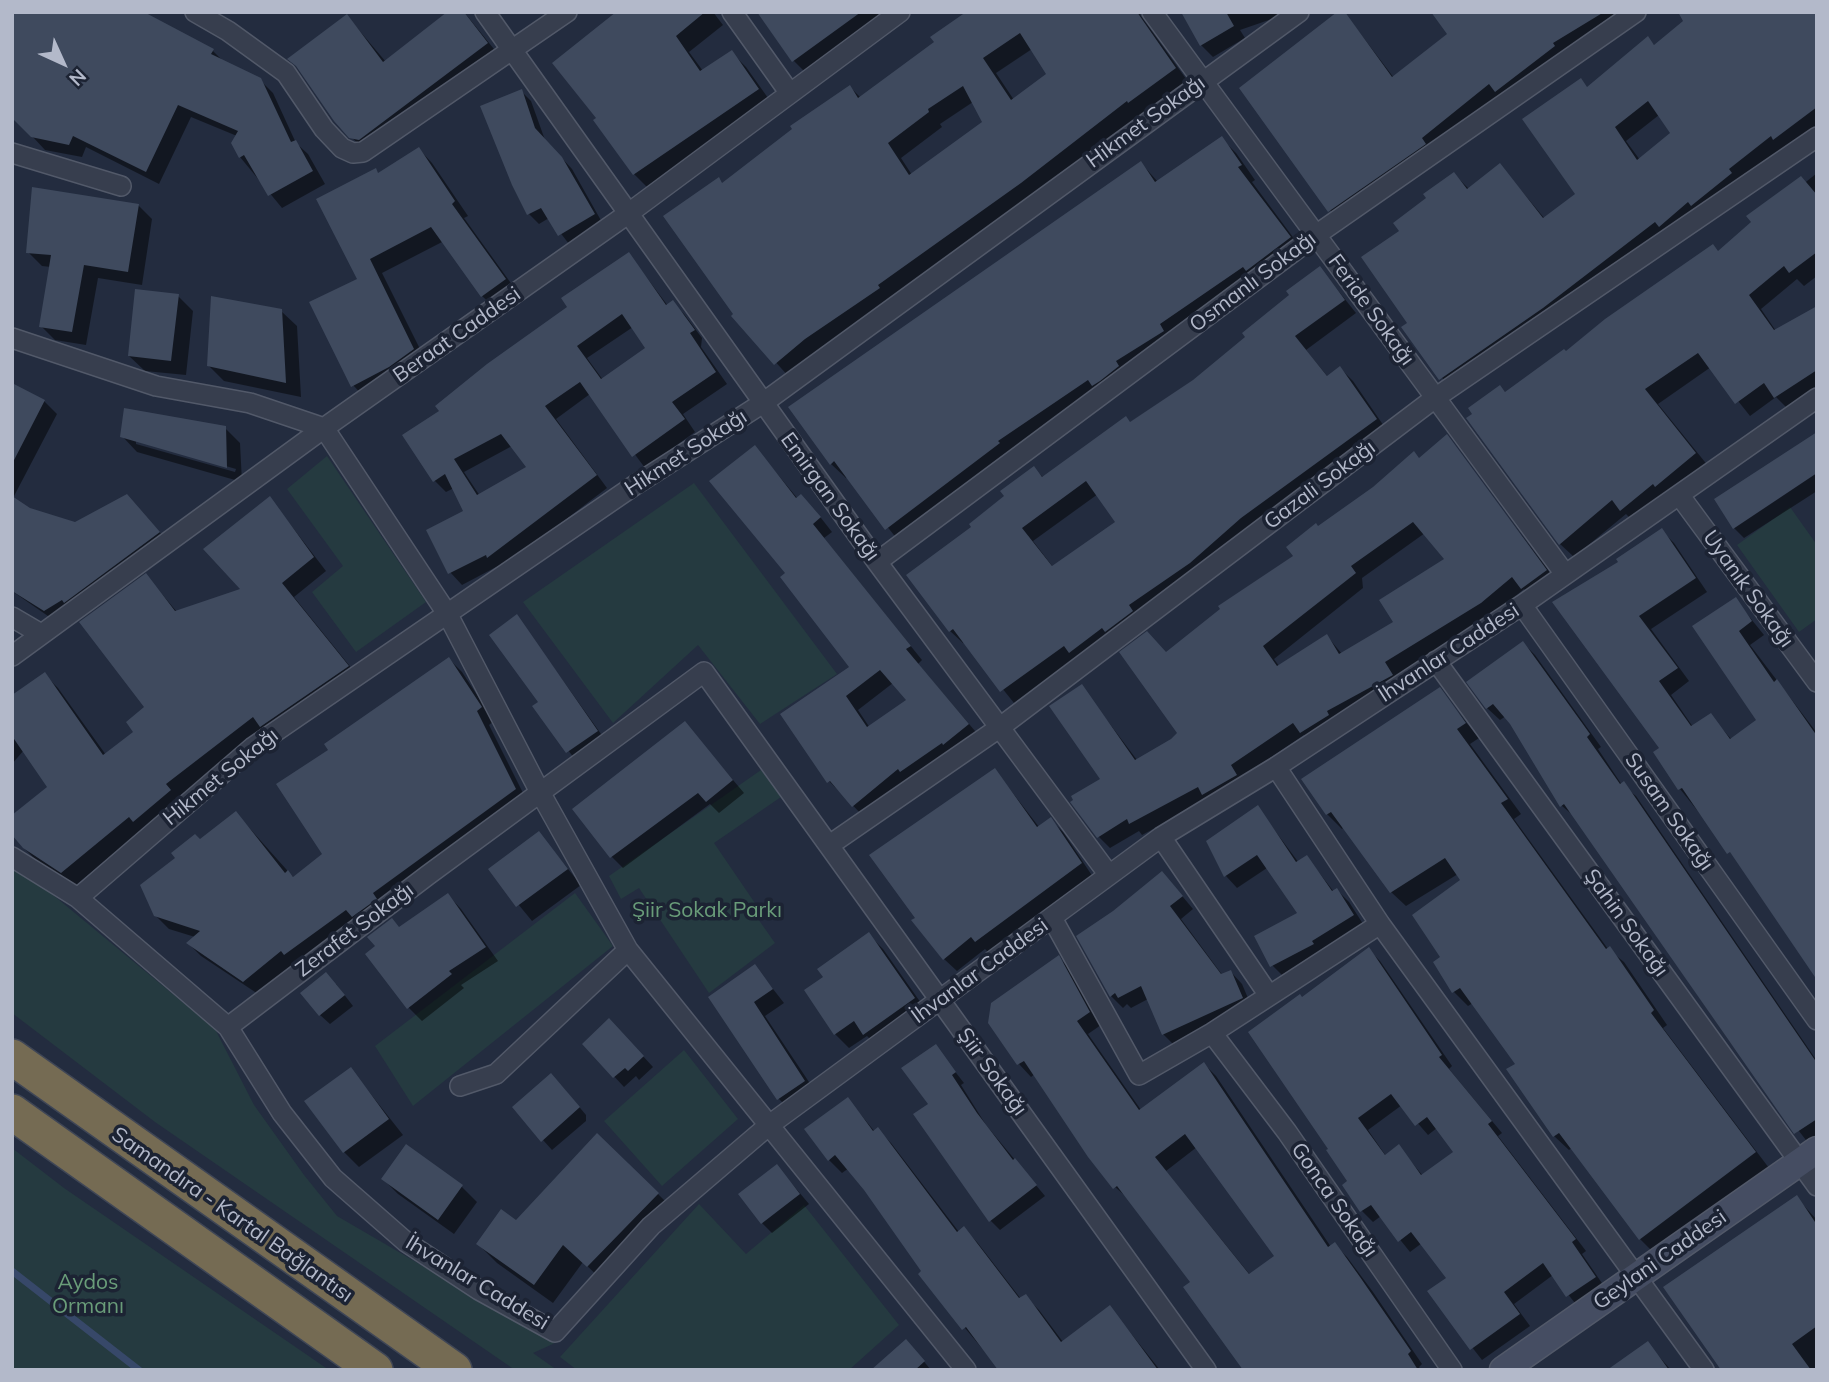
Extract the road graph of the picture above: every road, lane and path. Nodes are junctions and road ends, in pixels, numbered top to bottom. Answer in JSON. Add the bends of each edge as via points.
{"nodes":[{"id":1,"x":195,"y":12,"type":"edge"},
{"id":2,"x":485,"y":12,"type":"edge"},
{"id":3,"x":567,"y":12,"type":"edge"},
{"id":4,"x":732,"y":12,"type":"edge"},
{"id":5,"x":901,"y":12,"type":"edge"},
{"id":6,"x":1152,"y":12,"type":"edge"},
{"id":7,"x":1298,"y":12,"type":"edge"},
{"id":8,"x":1636,"y":12,"type":"edge"},
{"id":9,"x":511,"y":51,"type":"junction"},
{"id":10,"x":1203,"y":81,"type":"junction"},
{"id":11,"x":789,"y":92,"type":"junction"},
{"id":12,"x":1817,"y":137,"type":"edge"},
{"id":13,"x":12,"y":153,"type":"edge"},
{"id":14,"x":121,"y":186,"type":"dead end"},
{"id":15,"x":629,"y":213,"type":"junction"},
{"id":16,"x":1316,"y":235,"type":"junction"},
{"id":17,"x":12,"y":338,"type":"edge"},
{"id":18,"x":1435,"y":398,"type":"junction"},
{"id":19,"x":1817,"y":398,"type":"edge"},
{"id":20,"x":763,"y":403,"type":"junction"},
{"id":21,"x":324,"y":428,"type":"junction"},
{"id":22,"x":1680,"y":496,"type":"junction"},
{"id":23,"x":877,"y":562,"type":"junction"},
{"id":24,"x":1565,"y":574,"type":"junction"},
{"id":25,"x":1522,"y":604,"type":"junction"},
{"id":26,"x":448,"y":615,"type":"junction"},
{"id":27,"x":12,"y":617,"type":"edge"},
{"id":28,"x":41,"y":634,"type":"junction"},
{"id":29,"x":12,"y":656,"type":"edge"},
{"id":30,"x":1436,"y":661,"type":"junction"},
{"id":31,"x":704,"y":672,"type":"joint"},
{"id":32,"x":1817,"y":682,"type":"edge"},
{"id":33,"x":999,"y":728,"type":"junction"},
{"id":34,"x":1276,"y":767,"type":"junction"},
{"id":35,"x":541,"y":794,"type":"junction"},
{"id":36,"x":1161,"y":837,"type":"junction"},
{"id":37,"x":831,"y":844,"type":"junction"},
{"id":38,"x":12,"y":857,"type":"edge"},
{"id":39,"x":1110,"y":875,"type":"junction"},
{"id":40,"x":78,"y":898,"type":"junction"},
{"id":41,"x":1052,"y":918,"type":"junction"},
{"id":42,"x":1380,"y":924,"type":"junction"},
{"id":43,"x":628,"y":950,"type":"junction"},
{"id":44,"x":1268,"y":994,"type":"junction"},
{"id":45,"x":940,"y":1000,"type":"junction"},
{"id":46,"x":1817,"y":1020,"type":"edge"},
{"id":47,"x":228,"y":1027,"type":"junction"},
{"id":48,"x":1212,"y":1033,"type":"junction"},
{"id":49,"x":12,"y":1057,"type":"edge"},
{"id":50,"x":460,"y":1086,"type":"dead end"},
{"id":51,"x":12,"y":1112,"type":"edge"},
{"id":52,"x":768,"y":1126,"type":"junction"},
{"id":53,"x":1808,"y":1156,"type":"edge"},
{"id":54,"x":1817,"y":1186,"type":"edge"},
{"id":55,"x":1637,"y":1276,"type":"junction"},
{"id":56,"x":375,"y":1370,"type":"edge"},
{"id":57,"x":454,"y":1370,"type":"edge"},
{"id":58,"x":966,"y":1370,"type":"edge"},
{"id":59,"x":1206,"y":1370,"type":"edge"},
{"id":60,"x":1452,"y":1370,"type":"edge"},
{"id":61,"x":1503,"y":1370,"type":"edge"},
{"id":62,"x":1704,"y":1370,"type":"edge"}],
"edges":[{"from":1,"to":9,"type":"street","via":[[286,73],[324,129],[353,153],[363,152]]},
{"from":2,"to":9,"type":"street","name":"Emirgan Sokağı"},
{"from":3,"to":9,"type":"street"},
{"from":4,"to":11,"type":"street"},
{"from":5,"to":11,"type":"street","name":"Beraat Caddesi"},
{"from":6,"to":10,"type":"street","name":"Feride Sokağı"},
{"from":7,"to":10,"type":"street","name":"Hikmet Sokağı"},
{"from":8,"to":16,"type":"street","name":"Osmanlı Sokağı"},
{"from":9,"to":15,"type":"street","name":"Emirgan Sokağı"},
{"from":10,"to":16,"type":"street","name":"Feride Sokağı"},
{"from":10,"to":20,"type":"street","name":"Hikmet Sokağı"},
{"from":11,"to":15,"type":"street","name":"Beraat Caddesi"},
{"from":12,"to":18,"type":"street","name":"Gazali Sokağı"},
{"from":13,"to":14,"type":"street"},
{"from":15,"to":20,"type":"street","name":"Emirgan Sokağı"},
{"from":15,"to":21,"type":"street","name":"Beraat Caddesi"},
{"from":16,"to":18,"type":"street","name":"Feride Sokağı"},
{"from":16,"to":23,"type":"street","name":"Osmanlı Sokağı"},
{"from":17,"to":21,"type":"street","via":[[156,386],[250,403]]},
{"from":18,"to":24,"type":"street","name":"Feride Sokağı"},
{"from":18,"to":33,"type":"street","name":"Gazali Sokağı"},
{"from":19,"to":22,"type":"street","name":"İhvanlar Caddesi"},
{"from":20,"to":23,"type":"street","name":"Emirgan Sokağı"},
{"from":20,"to":26,"type":"street","name":"Hikmet Sokağı"},
{"from":21,"to":26,"type":"street"},
{"from":21,"to":28,"type":"street","name":"Beraat Caddesi"},
{"from":22,"to":24,"type":"street","name":"İhvanlar Caddesi"},
{"from":22,"to":32,"type":"street","name":"Uyanık Sokağı"},
{"from":23,"to":33,"type":"street","name":"Emirgan Sokağı"},
{"from":24,"to":25,"type":"street","name":"İhvanlar Caddesi"},
{"from":25,"to":30,"type":"street","name":"İhvanlar Caddesi"},
{"from":25,"to":46,"type":"street","name":"Susam Sokağı"},
{"from":26,"to":35,"type":"street"},
{"from":26,"to":40,"type":"street","name":"Hikmet Sokağı","via":[[253,747]]},
{"from":27,"to":28,"type":"street"},
{"from":28,"to":29,"type":"street","name":"Beraat Caddesi"},
{"from":30,"to":34,"type":"street","name":"İhvanlar Caddesi"},
{"from":30,"to":53,"type":"street","name":"Şahin Sokağı"},
{"from":31,"to":35,"type":"street","name":"Zerafet Sokağı"},
{"from":31,"to":37,"type":"street","name":"Şiir Sokağı"},
{"from":33,"to":37,"type":"street","name":"Gazali Sokağı"},
{"from":33,"to":39,"type":"street","name":"Emirgan Sokağı"},
{"from":34,"to":36,"type":"street","name":"İhvanlar Caddesi"},
{"from":34,"to":42,"type":"street"},
{"from":35,"to":43,"type":"street"},
{"from":35,"to":47,"type":"street","name":"Zerafet Sokağı"},
{"from":36,"to":39,"type":"street","name":"İhvanlar Caddesi"},
{"from":36,"to":44,"type":"street"},
{"from":37,"to":45,"type":"street","name":"Şiir Sokağı"},
{"from":38,"to":40,"type":"street"},
{"from":39,"to":41,"type":"street","name":"İhvanlar Caddesi"},
{"from":40,"to":47,"type":"street"},
{"from":41,"to":45,"type":"street","name":"İhvanlar Caddesi"},
{"from":41,"to":48,"type":"street","via":[[1139,1075]]},
{"from":42,"to":44,"type":"street"},
{"from":42,"to":55,"type":"street"},
{"from":43,"to":50,"type":"street","via":[[496,1074]]},
{"from":43,"to":52,"type":"street"},
{"from":44,"to":48,"type":"street"},
{"from":45,"to":52,"type":"street","name":"İhvanlar Caddesi"},
{"from":45,"to":59,"type":"street","name":"Şiir Sokağı"},
{"from":47,"to":52,"type":"street","name":"İhvanlar Caddesi","via":[[282,1113],[333,1178],[406,1242],[555,1332],[651,1226]]},
{"from":48,"to":60,"type":"street","name":"Gonca Sokağı","via":[[1287,1132]]},
{"from":49,"to":57,"type":"highway","name":"Samandıra - Kartal Bağlantısı"},
{"from":51,"to":56,"type":"highway","name":"Samandıra - Kartal Bağlantısı"},
{"from":52,"to":58,"type":"street"},
{"from":53,"to":54,"type":"street","name":"Şahin Sokağı"},
{"from":53,"to":55,"type":"street","name":"Geylani Caddesi"},
{"from":55,"to":61,"type":"street","name":"Geylani Caddesi"},
{"from":55,"to":62,"type":"street"}]}
